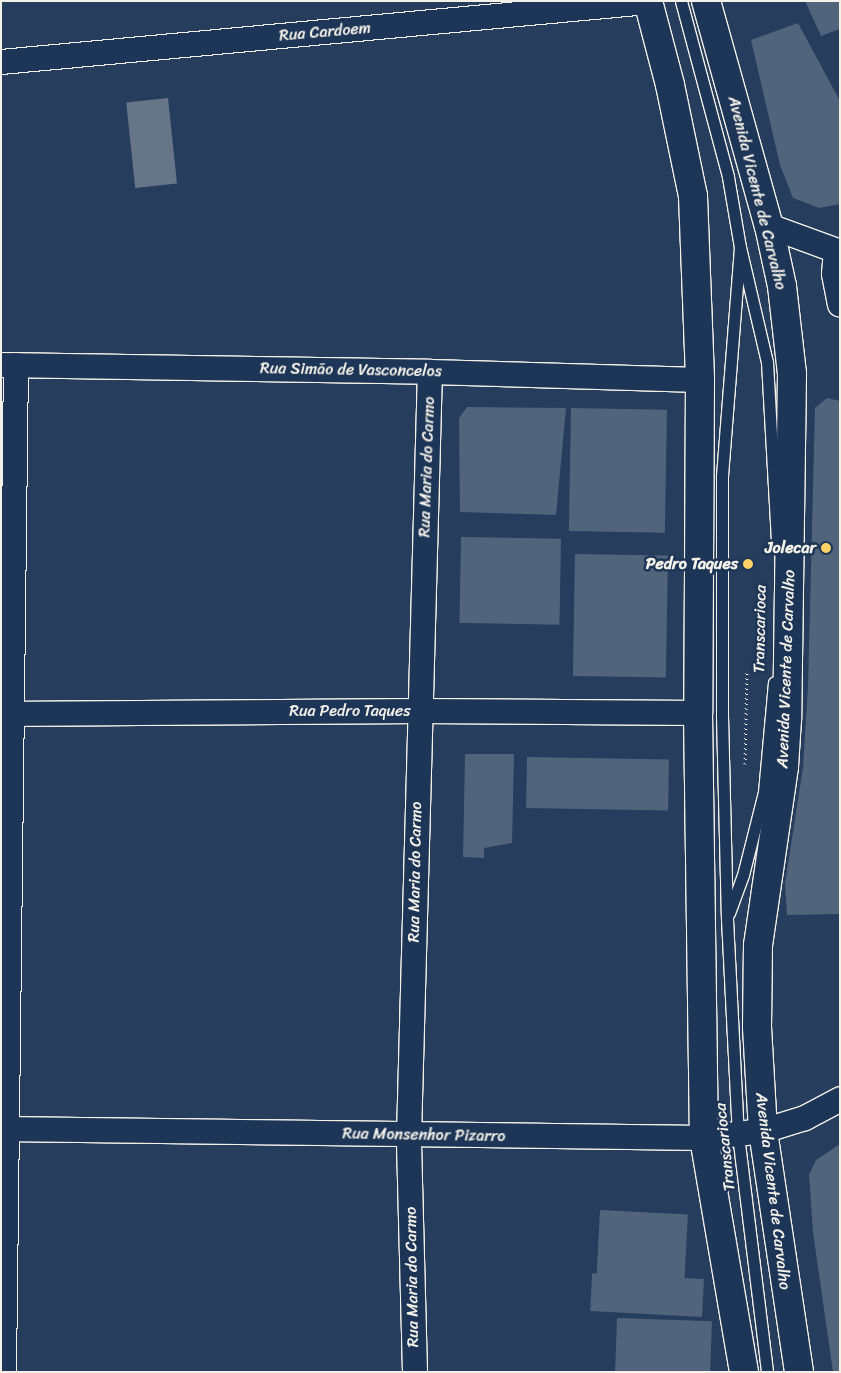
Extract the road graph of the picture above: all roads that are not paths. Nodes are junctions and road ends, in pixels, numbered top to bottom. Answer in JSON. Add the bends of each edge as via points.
{"nodes":[{"id":1,"x":648,"y":1,"type":"edge"},
{"id":2,"x":682,"y":1,"type":"edge"},
{"id":3,"x":706,"y":1,"type":"edge"},
{"id":4,"x":1,"y":62,"type":"edge"},
{"id":5,"x":769,"y":226,"type":"junction"},
{"id":6,"x":740,"y":247,"type":"junction"},
{"id":7,"x":839,"y":251,"type":"edge"},
{"id":8,"x":840,"y":304,"type":"edge"},
{"id":9,"x":9,"y":365,"type":"edge"},
{"id":10,"x":430,"y":372,"type":"junction"},
{"id":11,"x":700,"y":380,"type":"junction"},
{"id":12,"x":419,"y":711,"type":"junction"},
{"id":13,"x":698,"y":713,"type":"junction"},
{"id":14,"x":5,"y":714,"type":"edge"},
{"id":15,"x":727,"y":919,"type":"junction"},
{"id":16,"x":840,"y":1099,"type":"edge"},
{"id":17,"x":5,"y":1129,"type":"edge"},
{"id":18,"x":750,"y":1133,"type":"junction"},
{"id":19,"x":409,"y":1136,"type":"junction"},
{"id":20,"x":704,"y":1138,"type":"junction"},
{"id":21,"x":4,"y":1372,"type":"edge"},
{"id":22,"x":415,"y":1372,"type":"edge"},
{"id":23,"x":744,"y":1372,"type":"edge"},
{"id":24,"x":767,"y":1372,"type":"edge"},
{"id":25,"x":799,"y":1372,"type":"edge"}],
"edges":[{"from":1,"to":4,"type":"street","name":"Rua Cardoem"},
{"from":1,"to":11,"type":"main road","via":[[693,196]]},
{"from":2,"to":6,"type":"lane","name":"Transcarioca","via":[[728,177]]},
{"from":3,"to":5,"type":"main road","name":"Avenida Vicente de Carvalho"},
{"from":5,"to":7,"type":"street"},
{"from":5,"to":18,"type":"main road","name":"Avenida Vicente de Carvalho","via":[[789,330],[792,394],[787,719],[784,767],[758,945]]},
{"from":6,"to":15,"type":"lane","name":"Transcarioca","via":[[722,477],[722,716]]},
{"from":6,"to":15,"type":"lane","name":"Transcarioca","via":[[767,362],[777,563],[775,664],[764,792],[743,875]]},
{"from":7,"to":8,"type":"street","via":[[834,274]]},
{"from":9,"to":10,"type":"street","name":"Rua Simão de Vasconcelos"},
{"from":9,"to":14,"type":"street"},
{"from":10,"to":11,"type":"street","name":"Rua Simão de Vasconcelos"},
{"from":10,"to":12,"type":"street","name":"Rua Maria do Carmo"},
{"from":11,"to":13,"type":"main road"},
{"from":12,"to":13,"type":"street","name":"Rua Pedro Taques"},
{"from":12,"to":14,"type":"street","name":"Rua Pedro Taques"},
{"from":12,"to":19,"type":"street","name":"Rua Maria do Carmo"},
{"from":13,"to":20,"type":"main road"},
{"from":14,"to":17,"type":"street"},
{"from":15,"to":18,"type":"lane","name":"Transcarioca"},
{"from":16,"to":18,"type":"street","name":"Rua Monsenhor Pizarro","via":[[805,1118]]},
{"from":17,"to":19,"type":"street","name":"Rua Monsenhor Pizarro"},
{"from":17,"to":21,"type":"street"},
{"from":18,"to":20,"type":"street","name":"Rua Monsenhor Pizarro"},
{"from":18,"to":24,"type":"lane","name":"Transcarioca"},
{"from":18,"to":25,"type":"main road","name":"Avenida Vicente de Carvalho"},
{"from":19,"to":20,"type":"street","name":"Rua Monsenhor Pizarro"},
{"from":19,"to":22,"type":"street","name":"Rua Maria do Carmo"},
{"from":20,"to":23,"type":"main road"}]}
